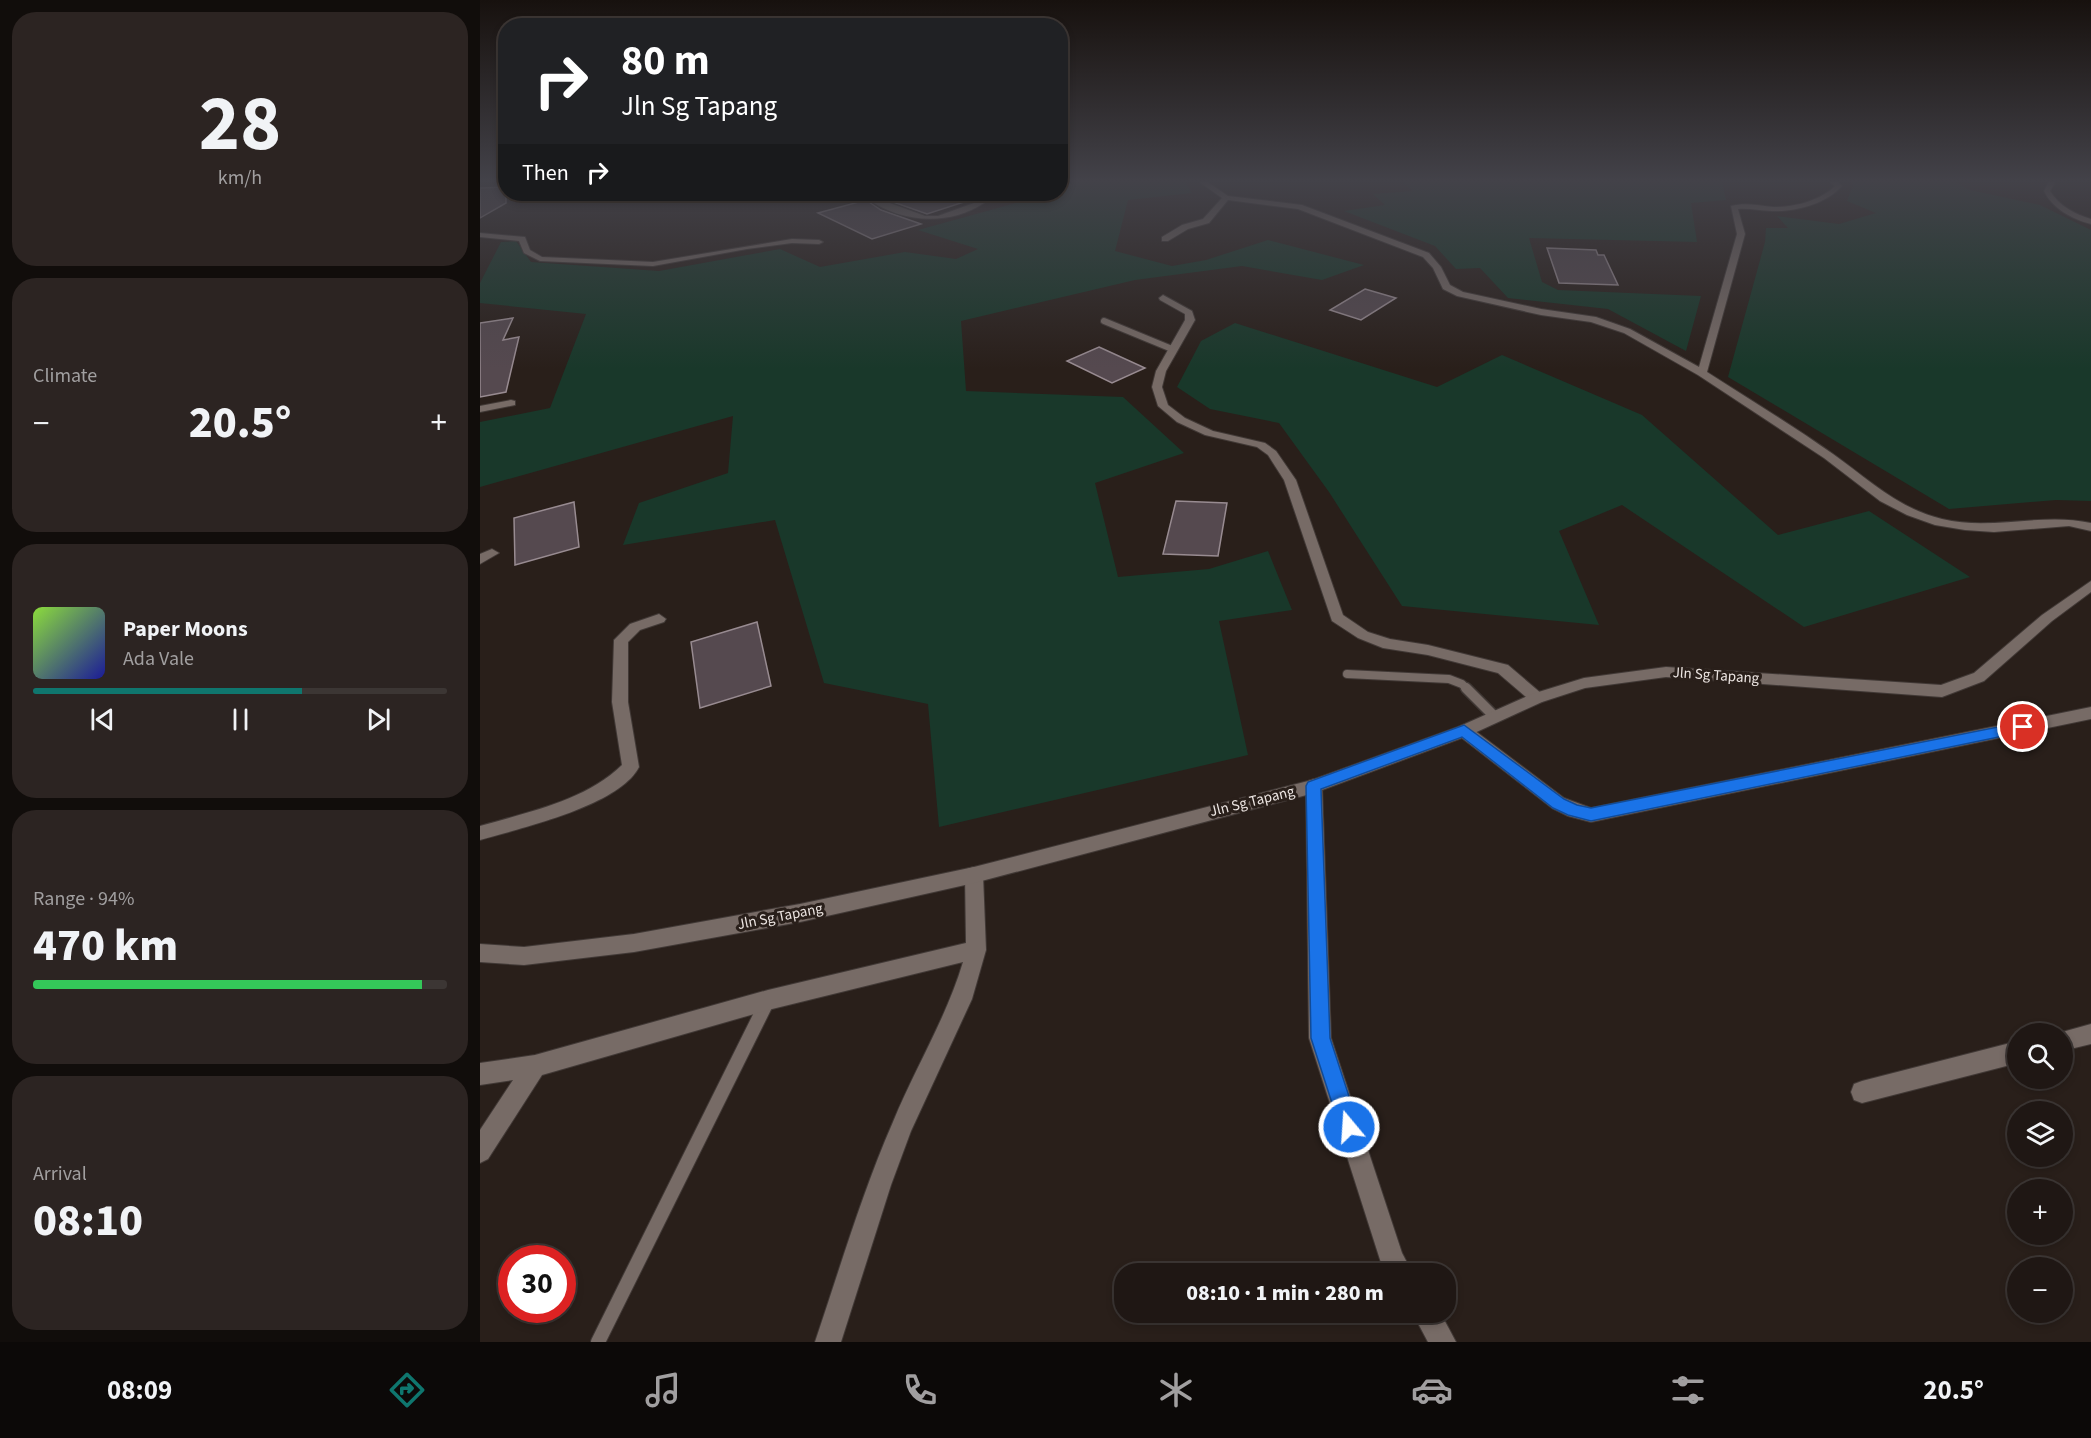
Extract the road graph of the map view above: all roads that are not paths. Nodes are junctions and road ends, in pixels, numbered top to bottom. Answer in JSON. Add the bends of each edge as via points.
{"nodes":[{"id":1,"x":524,"y":244,"type":"edge"},
{"id":2,"x":776,"y":244,"type":"edge"},
{"id":3,"x":1396,"y":244,"type":"edge"},
{"id":4,"x":1739,"y":244,"type":"edge"},
{"id":5,"x":1163,"y":298,"type":"dead end"},
{"id":6,"x":1104,"y":321,"type":"dead end"},
{"id":7,"x":1172,"y":349,"type":"junction"},
{"id":8,"x":1702,"y":373,"type":"junction"},
{"id":9,"x":511,"y":403,"type":"dead end"},
{"id":10,"x":480,"y":409,"type":"edge"},
{"id":11,"x":2091,"y":527,"type":"edge"},
{"id":12,"x":2091,"y":585,"type":"edge"},
{"id":13,"x":659,"y":619,"type":"dead end"},
{"id":14,"x":1347,"y":674,"type":"dead end"},
{"id":15,"x":1537,"y":698,"type":"junction"},
{"id":16,"x":2091,"y":713,"type":"edge"},
{"id":17,"x":1494,"y":716,"type":"junction"},
{"id":18,"x":1464,"y":731,"type":"junction"},
{"id":19,"x":1314,"y":786,"type":"junction"},
{"id":20,"x":480,"y":833,"type":"edge"},
{"id":21,"x":974,"y":875,"type":"junction"},
{"id":22,"x":976,"y":950,"type":"junction"},
{"id":23,"x":480,"y":953,"type":"edge"},
{"id":24,"x":768,"y":1000,"type":"junction"},
{"id":25,"x":2091,"y":1034,"type":"edge"},
{"id":26,"x":2073,"y":1038,"type":"edge"},
{"id":27,"x":2007,"y":1055,"type":"edge"},
{"id":28,"x":536,"y":1066,"type":"junction"},
{"id":29,"x":480,"y":1074,"type":"edge"},
{"id":30,"x":1862,"y":1092,"type":"dead end"},
{"id":31,"x":480,"y":1151,"type":"edge"},
{"id":32,"x":1394,"y":1263,"type":"edge"},
{"id":33,"x":1432,"y":1323,"type":"edge"},
{"id":34,"x":598,"y":1342,"type":"edge"},
{"id":35,"x":828,"y":1342,"type":"edge"},
{"id":36,"x":1443,"y":1342,"type":"edge"}],
"edges":[{"from":1,"to":2,"type":"street","via":[[526,250],[540,259],[653,264]]},
{"from":3,"to":8,"type":"street","via":[[1426,255],[1446,287],[1460,294],[1604,322]]},
{"from":4,"to":8,"type":"street"},
{"from":5,"to":7,"type":"street","via":[[1189,313],[1190,320]]},
{"from":6,"to":7,"type":"lane"},
{"from":7,"to":15,"type":"street","via":[[1157,387],[1163,406],[1209,433],[1261,446],[1276,458],[1290,480],[1337,618],[1362,635],[1388,644],[1503,669]]},
{"from":8,"to":11,"type":"street","via":[[1884,498],[1911,512],[1965,526],[1994,528],[2069,522]]},
{"from":9,"to":10,"type":"street"},
{"from":12,"to":15,"type":"street","name":"Jln Sg Tapang","via":[[1979,677],[1942,691],[1666,672],[1584,683]]},
{"from":13,"to":20,"type":"street","via":[[635,627],[621,640],[620,702],[631,767],[623,777],[612,786],[563,807]]},
{"from":14,"to":17,"type":"lane","via":[[1449,679],[1462,684]]},
{"from":15,"to":17,"type":"street","name":"Jln Sg Tapang"},
{"from":16,"to":18,"type":"street","via":[[1591,815],[1558,803]]},
{"from":17,"to":18,"type":"street","name":"Jln Sg Tapang"},
{"from":18,"to":19,"type":"street","name":"Jln Sg Tapang"},
{"from":19,"to":21,"type":"street","name":"Jln Sg Tapang"},
{"from":19,"to":32,"type":"street","via":[[1320,1038]]},
{"from":21,"to":22,"type":"street"},
{"from":21,"to":23,"type":"street","name":"Jln Sg Tapang","via":[[800,913],[634,943],[524,956]]},
{"from":22,"to":24,"type":"street"},
{"from":22,"to":35,"type":"street","via":[[962,999],[902,1126],[879,1185]]},
{"from":24,"to":28,"type":"street"},
{"from":24,"to":34,"type":"lane"},
{"from":25,"to":26,"type":"street"},
{"from":27,"to":30,"type":"street"},
{"from":28,"to":29,"type":"street"},
{"from":28,"to":31,"type":"street"},
{"from":33,"to":36,"type":"street"}]}
